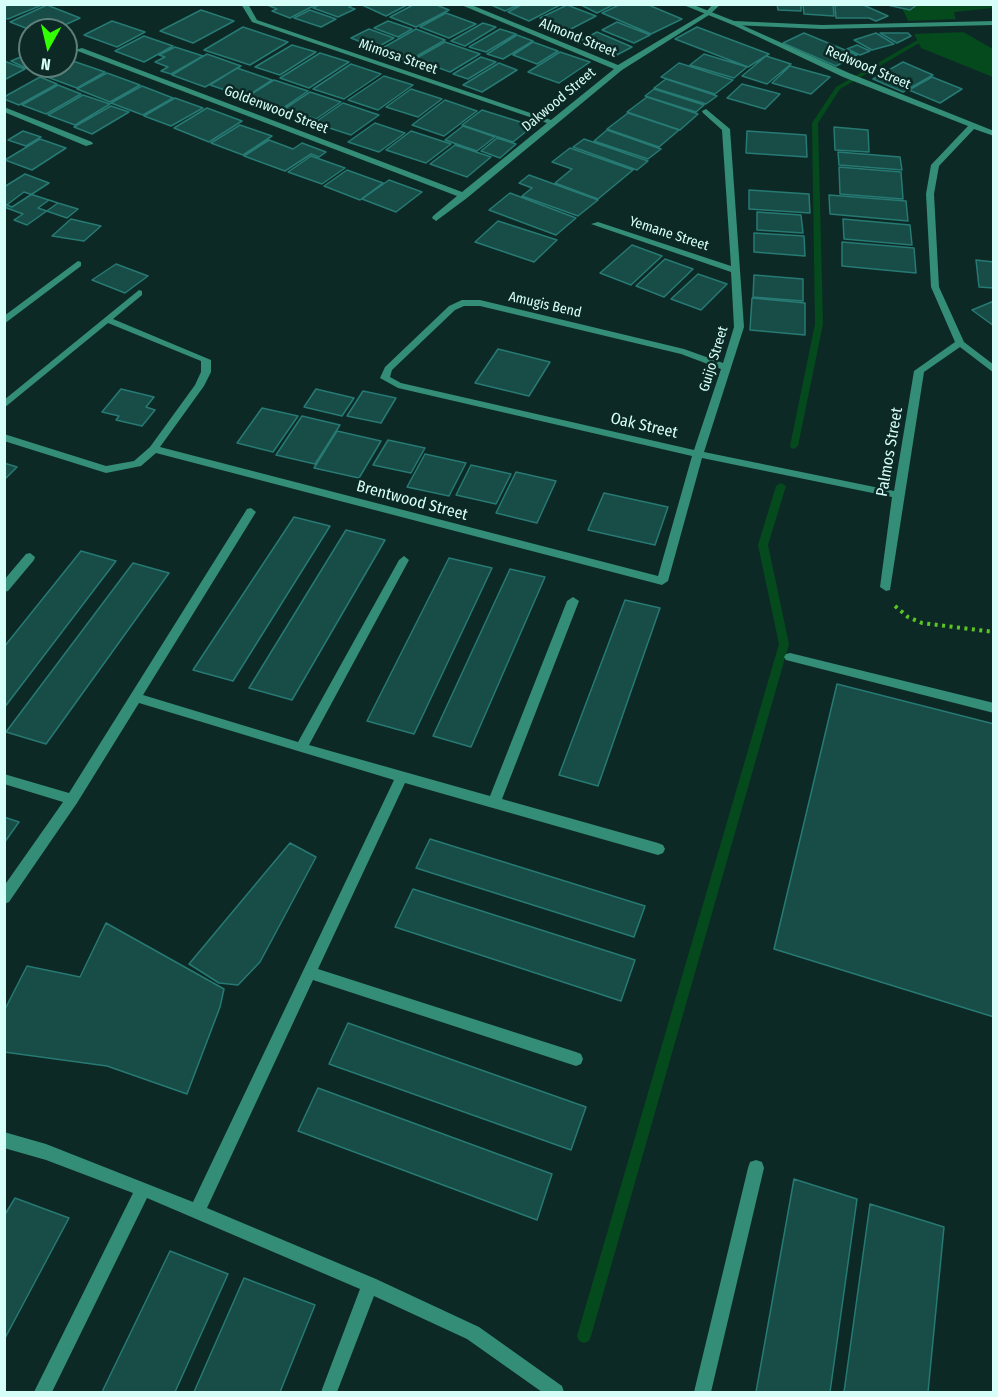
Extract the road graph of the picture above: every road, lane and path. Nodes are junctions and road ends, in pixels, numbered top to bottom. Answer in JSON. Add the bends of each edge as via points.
{"nodes":[{"id":1,"x":244,"y":4,"type":"edge"},
{"id":2,"x":462,"y":4,"type":"edge"},
{"id":3,"x":684,"y":4,"type":"edge"},
{"id":4,"x":718,"y":4,"type":"edge"},
{"id":5,"x":707,"y":14,"type":"junction"},
{"id":6,"x":733,"y":23,"type":"junction"},
{"id":7,"x":993,"y":23,"type":"edge"},
{"id":8,"x":79,"y":50,"type":"dead end"},
{"id":9,"x":619,"y":68,"type":"junction"},
{"id":10,"x":4,"y":108,"type":"edge"},
{"id":11,"x":706,"y":111,"type":"dead end"},
{"id":12,"x":553,"y":123,"type":"junction"},
{"id":13,"x":974,"y":126,"type":"junction"},
{"id":14,"x":993,"y":134,"type":"edge"},
{"id":15,"x":89,"y":144,"type":"dead end"},
{"id":16,"x":464,"y":196,"type":"junction"},
{"id":17,"x":436,"y":218,"type":"dead end"},
{"id":18,"x":595,"y":224,"type":"dead end"},
{"id":19,"x":78,"y":264,"type":"dead end"},
{"id":20,"x":735,"y":270,"type":"junction"},
{"id":21,"x":139,"y":293,"type":"dead end"},
{"id":22,"x":108,"y":320,"type":"junction"},
{"id":23,"x":4,"y":321,"type":"edge"},
{"id":24,"x":960,"y":343,"type":"junction"},
{"id":25,"x":727,"y":368,"type":"junction"},
{"id":26,"x":993,"y":369,"type":"edge"},
{"id":27,"x":385,"y":378,"type":"joint"},
{"id":28,"x":4,"y":405,"type":"edge"},
{"id":29,"x":4,"y":437,"type":"edge"},
{"id":30,"x":154,"y":449,"type":"junction"},
{"id":31,"x":698,"y":454,"type":"junction"},
{"id":32,"x":898,"y":495,"type":"junction"},
{"id":33,"x":251,"y":512,"type":"dead end"},
{"id":34,"x":30,"y":557,"type":"dead end"},
{"id":35,"x":404,"y":560,"type":"dead end"},
{"id":36,"x":663,"y":581,"type":"joint"},
{"id":37,"x":886,"y":587,"type":"joint"},
{"id":38,"x":4,"y":588,"type":"edge"},
{"id":39,"x":573,"y":601,"type":"dead end"},
{"id":40,"x":993,"y":632,"type":"edge"},
{"id":41,"x":790,"y":657,"type":"dead end"},
{"id":42,"x":136,"y":697,"type":"junction"},
{"id":43,"x":993,"y":708,"type":"edge"},
{"id":44,"x":302,"y":748,"type":"junction"},
{"id":45,"x":402,"y":776,"type":"junction"},
{"id":46,"x":4,"y":778,"type":"edge"},
{"id":47,"x":72,"y":799,"type":"junction"},
{"id":48,"x":495,"y":801,"type":"junction"},
{"id":49,"x":658,"y":849,"type":"dead end"},
{"id":50,"x":4,"y":898,"type":"edge"},
{"id":51,"x":311,"y":974,"type":"junction"},
{"id":52,"x":576,"y":1059,"type":"dead end"},
{"id":53,"x":4,"y":1140,"type":"edge"},
{"id":54,"x":756,"y":1168,"type":"dead end"},
{"id":55,"x":143,"y":1189,"type":"junction"},
{"id":56,"x":196,"y":1210,"type":"junction"},
{"id":57,"x":370,"y":1285,"type":"junction"},
{"id":58,"x":43,"y":1392,"type":"edge"},
{"id":59,"x":328,"y":1392,"type":"edge"},
{"id":60,"x":555,"y":1392,"type":"edge"},
{"id":61,"x":702,"y":1392,"type":"edge"}],
"edges":[{"from":1,"to":12,"type":"street","name":"Mimosa Street","via":[[254,21]]},
{"from":2,"to":9,"type":"street","name":"Almond Street"},
{"from":3,"to":5,"type":"street"},
{"from":4,"to":5,"type":"street","name":"Dakwood Street"},
{"from":5,"to":6,"type":"street"},
{"from":5,"to":9,"type":"street","name":"Dakwood Street"},
{"from":6,"to":7,"type":"street","via":[[905,27]]},
{"from":6,"to":13,"type":"street","name":"Redwood Street","via":[[846,75]]},
{"from":8,"to":16,"type":"street","name":"Goldenwood Street"},
{"from":9,"to":12,"type":"street","name":"Dakwood Street"},
{"from":10,"to":15,"type":"street"},
{"from":11,"to":20,"type":"street","name":"Guijo Street","via":[[726,129]]},
{"from":12,"to":16,"type":"street","name":"Dakwood Street"},
{"from":13,"to":14,"type":"street","name":"Redwood Street"},
{"from":13,"to":24,"type":"street","via":[[935,165],[930,194],[935,287]]},
{"from":16,"to":17,"type":"street","name":"Dakwood Street"},
{"from":18,"to":20,"type":"street","name":"Yemane Street"},
{"from":19,"to":23,"type":"street"},
{"from":20,"to":25,"type":"street","name":"Guijo Street","via":[[739,327]]},
{"from":21,"to":22,"type":"street"},
{"from":22,"to":28,"type":"street"},
{"from":22,"to":30,"type":"street","via":[[206,360],[206,372],[199,386]]},
{"from":24,"to":26,"type":"street"},
{"from":24,"to":32,"type":"street","name":"Palmos Street","via":[[919,371]]},
{"from":25,"to":27,"type":"street","name":"Amugis Bend","via":[[684,352],[480,303],[462,303],[388,369]]},
{"from":25,"to":31,"type":"street","name":"Guijo Street"},
{"from":27,"to":31,"type":"street","name":"Oak Street","via":[[398,385]]},
{"from":29,"to":30,"type":"street","via":[[106,470],[137,464]]},
{"from":30,"to":36,"type":"street","name":"Brentwood Street"},
{"from":31,"to":32,"type":"street","name":"Oak Street"},
{"from":31,"to":36,"type":"street","name":"Guijo Street"},
{"from":32,"to":37,"type":"street","name":"Palmos Street"},
{"from":33,"to":42,"type":"street"},
{"from":34,"to":38,"type":"street"},
{"from":35,"to":44,"type":"street"},
{"from":37,"to":40,"type":"path","via":[[898,609],[922,623]]},
{"from":39,"to":48,"type":"street"},
{"from":41,"to":43,"type":"street"},
{"from":42,"to":44,"type":"street"},
{"from":42,"to":47,"type":"street"},
{"from":44,"to":45,"type":"street"},
{"from":45,"to":48,"type":"street"},
{"from":45,"to":51,"type":"street"},
{"from":46,"to":47,"type":"street"},
{"from":47,"to":50,"type":"street"},
{"from":48,"to":49,"type":"street"},
{"from":51,"to":52,"type":"street"},
{"from":51,"to":56,"type":"street"},
{"from":53,"to":55,"type":"street"},
{"from":54,"to":61,"type":"street"},
{"from":55,"to":56,"type":"street"},
{"from":55,"to":58,"type":"street"},
{"from":56,"to":57,"type":"street"},
{"from":57,"to":59,"type":"street"},
{"from":57,"to":60,"type":"street","via":[[473,1333]]}]}
